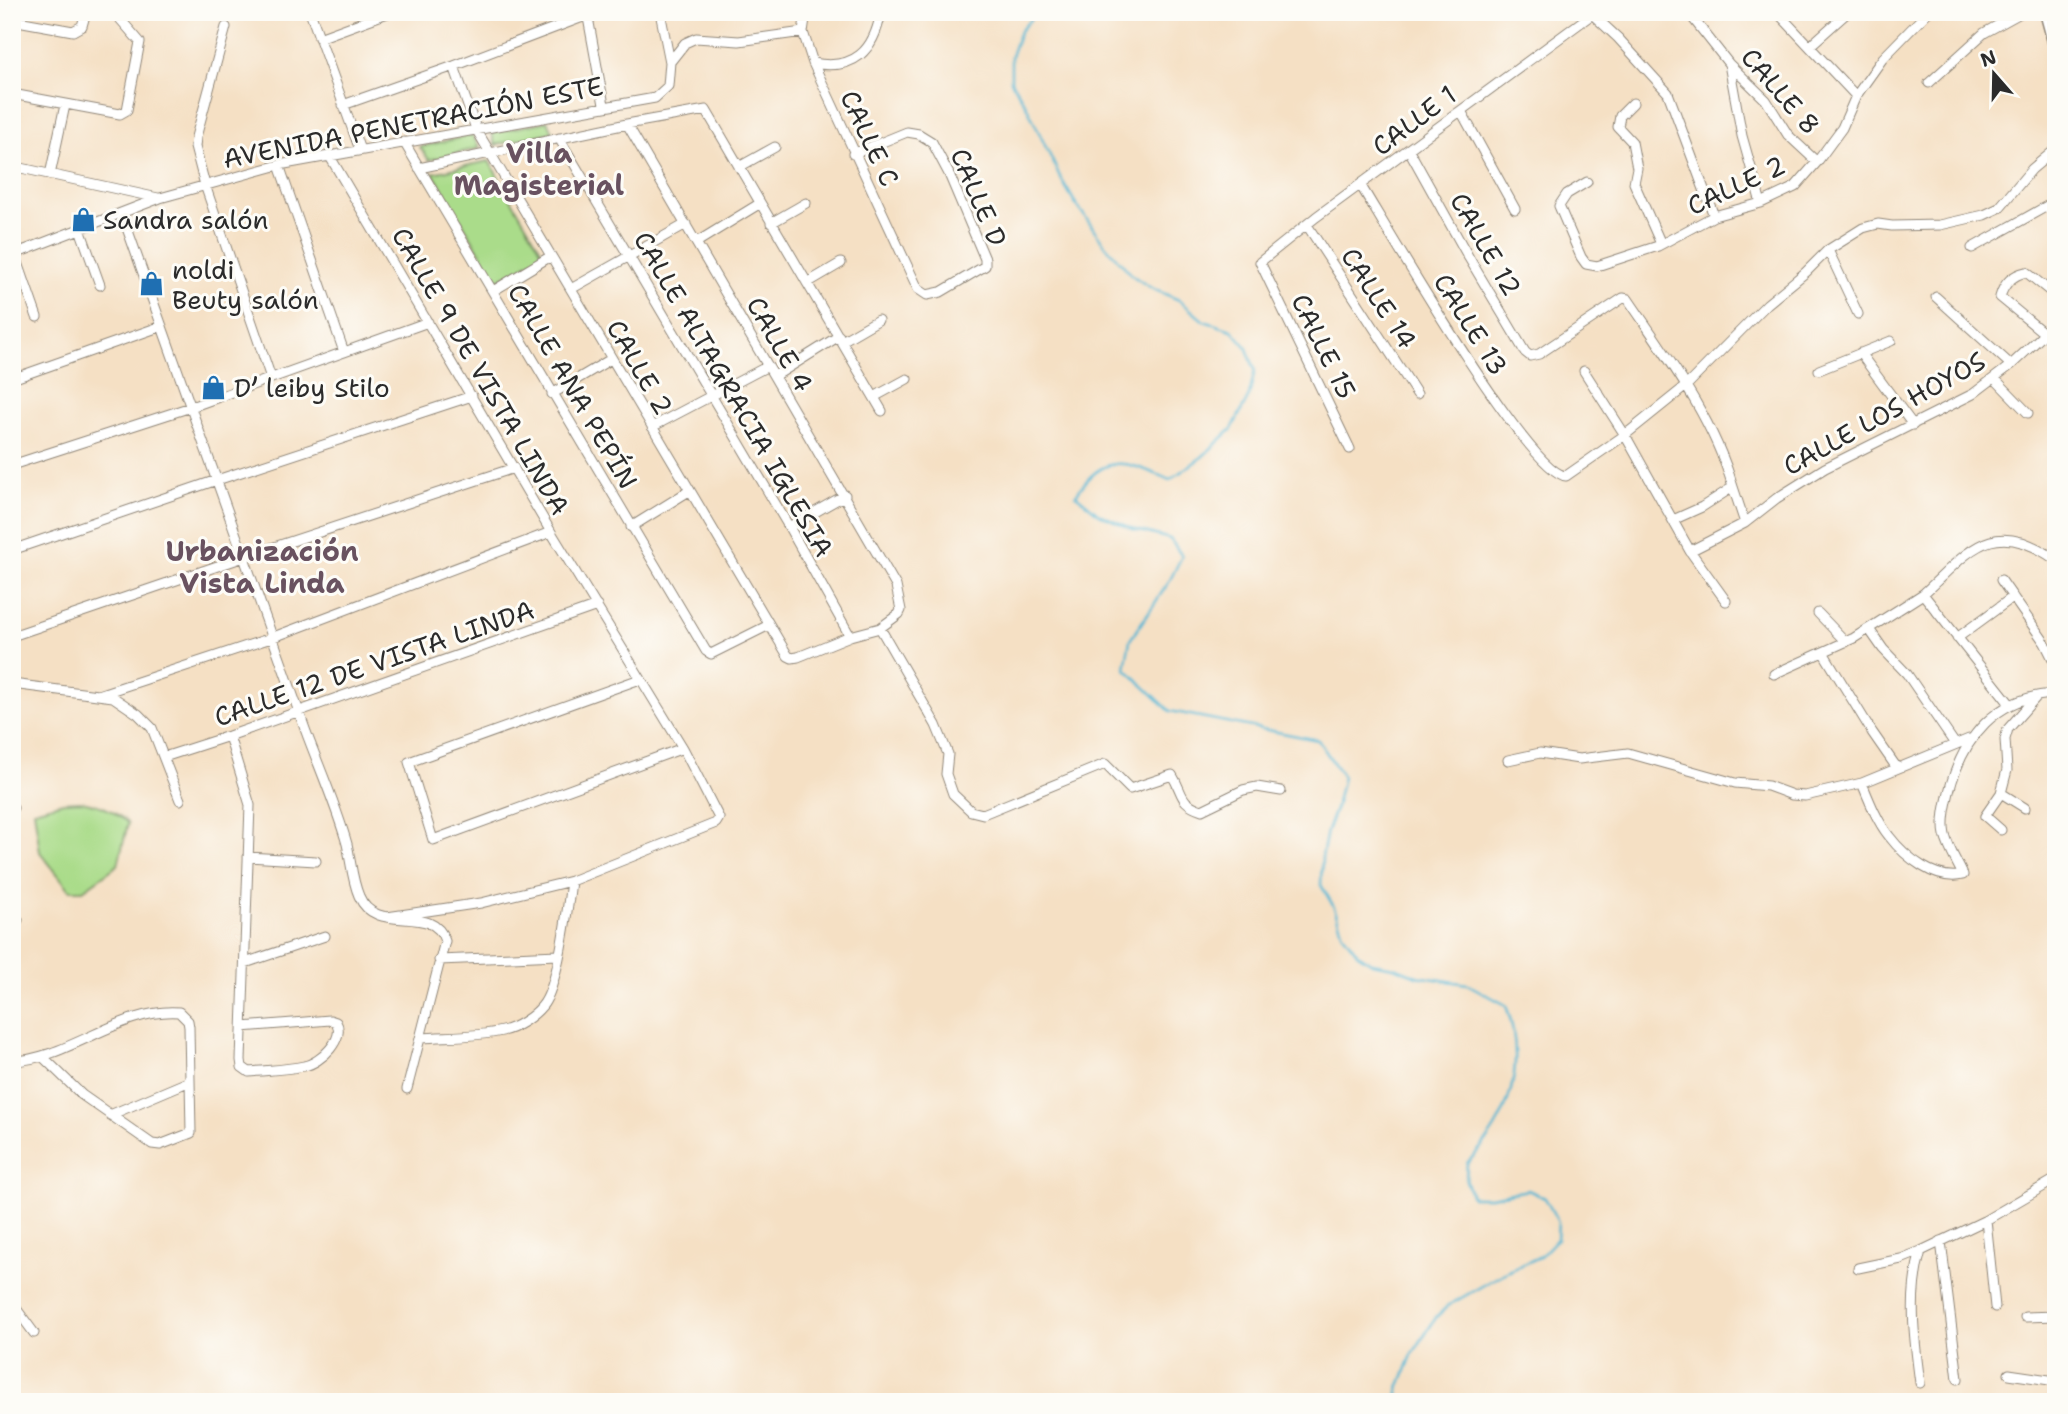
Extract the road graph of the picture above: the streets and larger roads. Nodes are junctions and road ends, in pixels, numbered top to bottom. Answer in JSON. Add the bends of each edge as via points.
{"nodes":[{"id":1,"x":86,"y":12,"type":"edge"},
{"id":2,"x":114,"y":12,"type":"edge"},
{"id":3,"x":310,"y":12,"type":"edge"},
{"id":4,"x":390,"y":12,"type":"edge"},
{"id":5,"x":660,"y":12,"type":"edge"},
{"id":6,"x":806,"y":12,"type":"edge"},
{"id":7,"x":881,"y":12,"type":"edge"},
{"id":8,"x":1688,"y":12,"type":"edge"},
{"id":9,"x":1777,"y":12,"type":"edge"},
{"id":10,"x":1848,"y":12,"type":"edge"},
{"id":11,"x":1928,"y":12,"type":"edge"},
{"id":12,"x":2022,"y":12,"type":"edge"},
{"id":13,"x":2046,"y":12,"type":"edge"},
{"id":14,"x":1594,"y":13,"type":"edge"},
{"id":15,"x":587,"y":14,"type":"edge"},
{"id":16,"x":12,"y":20,"type":"edge"},
{"id":17,"x":226,"y":27,"type":"dead end"},
{"id":18,"x":803,"y":32,"type":"junction"},
{"id":19,"x":319,"y":38,"type":"junction"},
{"id":20,"x":1811,"y":45,"type":"junction"},
{"id":21,"x":2056,"y":49,"type":"edge"},
{"id":22,"x":670,"y":62,"type":"junction"},
{"id":23,"x":813,"y":63,"type":"junction"},
{"id":24,"x":1729,"y":64,"type":"junction"},
{"id":25,"x":454,"y":66,"type":"junction"},
{"id":26,"x":1928,"y":83,"type":"dead end"},
{"id":27,"x":12,"y":94,"type":"edge"},
{"id":28,"x":1856,"y":96,"type":"junction"},
{"id":29,"x":1633,"y":103,"type":"dead end"},
{"id":30,"x":65,"y":105,"type":"junction"},
{"id":31,"x":343,"y":105,"type":"junction"},
{"id":32,"x":604,"y":106,"type":"junction"},
{"id":33,"x":1461,"y":111,"type":"junction"},
{"id":34,"x":627,"y":124,"type":"junction"},
{"id":35,"x":476,"y":129,"type":"junction"},
{"id":36,"x":559,"y":138,"type":"junction"},
{"id":37,"x":404,"y":142,"type":"junction"},
{"id":38,"x":775,"y":147,"type":"dead end"},
{"id":39,"x":2056,"y":149,"type":"edge"},
{"id":40,"x":360,"y":150,"type":"junction"},
{"id":41,"x":1409,"y":150,"type":"junction"},
{"id":42,"x":490,"y":153,"type":"junction"},
{"id":43,"x":853,"y":154,"type":"junction"},
{"id":44,"x":329,"y":155,"type":"junction"},
{"id":45,"x":1817,"y":162,"type":"junction"},
{"id":46,"x":279,"y":165,"type":"junction"},
{"id":47,"x":12,"y":166,"type":"edge"},
{"id":48,"x":738,"y":167,"type":"junction"},
{"id":49,"x":419,"y":168,"type":"junction"},
{"id":50,"x":50,"y":174,"type":"junction"},
{"id":51,"x":1587,"y":181,"type":"dead end"},
{"id":52,"x":205,"y":184,"type":"junction"},
{"id":53,"x":1360,"y":186,"type":"junction"},
{"id":54,"x":160,"y":198,"type":"junction"},
{"id":55,"x":2056,"y":201,"type":"edge"},
{"id":56,"x":1761,"y":203,"type":"junction"},
{"id":57,"x":759,"y":204,"type":"junction"},
{"id":58,"x":806,"y":204,"type":"dead end"},
{"id":59,"x":1515,"y":209,"type":"dead end"},
{"id":60,"x":122,"y":214,"type":"junction"},
{"id":61,"x":1714,"y":216,"type":"junction"},
{"id":62,"x":771,"y":223,"type":"junction"},
{"id":63,"x":686,"y":224,"type":"junction"},
{"id":64,"x":1307,"y":225,"type":"junction"},
{"id":65,"x":80,"y":229,"type":"junction"},
{"id":66,"x":696,"y":242,"type":"junction"},
{"id":67,"x":1661,"y":244,"type":"junction"},
{"id":68,"x":1972,"y":248,"type":"dead end"},
{"id":69,"x":1828,"y":250,"type":"junction"},
{"id":70,"x":13,"y":255,"type":"edge"},
{"id":71,"x":551,"y":256,"type":"junction"},
{"id":72,"x":629,"y":256,"type":"junction"},
{"id":73,"x":1260,"y":262,"type":"joint"},
{"id":74,"x":841,"y":264,"type":"dead end"},
{"id":75,"x":913,"y":278,"type":"joint"},
{"id":76,"x":807,"y":283,"type":"junction"},
{"id":77,"x":100,"y":285,"type":"dead end"},
{"id":78,"x":570,"y":289,"type":"junction"},
{"id":79,"x":493,"y":291,"type":"junction"},
{"id":80,"x":2056,"y":296,"type":"edge"},
{"id":81,"x":1936,"y":297,"type":"dead end"},
{"id":82,"x":1858,"y":314,"type":"dead end"},
{"id":83,"x":37,"y":317,"type":"dead end"},
{"id":84,"x":878,"y":320,"type":"dead end"},
{"id":85,"x":428,"y":322,"type":"junction"},
{"id":86,"x":2056,"y":323,"type":"edge"},
{"id":87,"x":162,"y":326,"type":"junction"},
{"id":88,"x":2045,"y":334,"type":"junction"},
{"id":89,"x":840,"y":338,"type":"junction"},
{"id":90,"x":1891,"y":341,"type":"dead end"},
{"id":91,"x":344,"y":352,"type":"junction"},
{"id":92,"x":1860,"y":353,"type":"junction"},
{"id":93,"x":611,"y":359,"type":"junction"},
{"id":94,"x":2011,"y":365,"type":"junction"},
{"id":95,"x":768,"y":366,"type":"junction"},
{"id":96,"x":1819,"y":370,"type":"dead end"},
{"id":97,"x":1584,"y":371,"type":"dead end"},
{"id":98,"x":775,"y":376,"type":"junction"},
{"id":99,"x":271,"y":378,"type":"junction"},
{"id":100,"x":12,"y":379,"type":"edge"},
{"id":101,"x":907,"y":379,"type":"dead end"},
{"id":102,"x":1995,"y":379,"type":"junction"},
{"id":103,"x":1686,"y":386,"type":"junction"},
{"id":104,"x":552,"y":394,"type":"junction"},
{"id":105,"x":1417,"y":394,"type":"dead end"},
{"id":106,"x":472,"y":396,"type":"junction"},
{"id":107,"x":710,"y":396,"type":"junction"},
{"id":108,"x":874,"y":397,"type":"junction"},
{"id":109,"x":191,"y":407,"type":"junction"},
{"id":110,"x":882,"y":411,"type":"dead end"},
{"id":111,"x":2028,"y":413,"type":"dead end"},
{"id":112,"x":1913,"y":425,"type":"junction"},
{"id":113,"x":652,"y":427,"type":"junction"},
{"id":114,"x":1625,"y":435,"type":"junction"},
{"id":115,"x":1350,"y":449,"type":"dead end"},
{"id":116,"x":12,"y":465,"type":"edge"},
{"id":117,"x":514,"y":468,"type":"junction"},
{"id":118,"x":217,"y":480,"type":"junction"},
{"id":119,"x":1733,"y":487,"type":"junction"},
{"id":120,"x":689,"y":491,"type":"junction"},
{"id":121,"x":845,"y":495,"type":"junction"},
{"id":122,"x":1672,"y":520,"type":"junction"},
{"id":123,"x":1745,"y":523,"type":"junction"},
{"id":124,"x":631,"y":527,"type":"junction"},
{"id":125,"x":789,"y":527,"type":"junction"},
{"id":126,"x":551,"y":532,"type":"junction"},
{"id":127,"x":12,"y":550,"type":"edge"},
{"id":128,"x":1690,"y":551,"type":"junction"},
{"id":129,"x":244,"y":557,"type":"junction"},
{"id":130,"x":2055,"y":559,"type":"edge"},
{"id":131,"x":2001,"y":580,"type":"dead end"},
{"id":132,"x":1923,"y":594,"type":"junction"},
{"id":133,"x":2013,"y":597,"type":"junction"},
{"id":134,"x":1726,"y":601,"type":"dead end"},
{"id":135,"x":597,"y":606,"type":"junction"},
{"id":136,"x":1818,"y":613,"type":"dead end"},
{"id":137,"x":769,"y":625,"type":"junction"},
{"id":138,"x":880,"y":628,"type":"junction"},
{"id":139,"x":1870,"y":629,"type":"junction"},
{"id":140,"x":12,"y":636,"type":"edge"},
{"id":141,"x":850,"y":636,"type":"junction"},
{"id":142,"x":271,"y":638,"type":"junction"},
{"id":143,"x":1957,"y":638,"type":"junction"},
{"id":144,"x":1846,"y":642,"type":"junction"},
{"id":145,"x":1822,"y":652,"type":"junction"},
{"id":146,"x":2056,"y":665,"type":"edge"},
{"id":147,"x":1774,"y":674,"type":"dead end"},
{"id":148,"x":640,"y":679,"type":"junction"},
{"id":149,"x":12,"y":684,"type":"edge"},
{"id":150,"x":2056,"y":694,"type":"edge"},
{"id":151,"x":98,"y":695,"type":"junction"},
{"id":152,"x":2038,"y":695,"type":"junction"},
{"id":153,"x":2010,"y":704,"type":"junction"},
{"id":154,"x":299,"y":711,"type":"junction"},
{"id":155,"x":229,"y":736,"type":"junction"},
{"id":156,"x":1969,"y":740,"type":"junction"},
{"id":157,"x":1955,"y":744,"type":"junction"},
{"id":158,"x":682,"y":748,"type":"junction"},
{"id":159,"x":163,"y":757,"type":"junction"},
{"id":160,"x":1508,"y":760,"type":"dead end"},
{"id":161,"x":1897,"y":768,"type":"junction"},
{"id":162,"x":1862,"y":783,"type":"junction"},
{"id":163,"x":1281,"y":791,"type":"dead end"},
{"id":164,"x":2001,"y":793,"type":"junction"},
{"id":165,"x":180,"y":800,"type":"dead end"},
{"id":166,"x":2025,"y":808,"type":"dead end"},
{"id":167,"x":2001,"y":830,"type":"dead end"},
{"id":168,"x":248,"y":857,"type":"junction"},
{"id":169,"x":316,"y":861,"type":"dead end"},
{"id":170,"x":570,"y":881,"type":"junction"},
{"id":171,"x":387,"y":917,"type":"junction"},
{"id":172,"x":325,"y":936,"type":"dead end"},
{"id":173,"x":558,"y":955,"type":"junction"},
{"id":174,"x":439,"y":960,"type":"junction"},
{"id":175,"x":244,"y":963,"type":"junction"},
{"id":176,"x":242,"y":1027,"type":"junction"},
{"id":177,"x":421,"y":1038,"type":"junction"},
{"id":178,"x":43,"y":1057,"type":"junction"},
{"id":179,"x":12,"y":1061,"type":"edge"},
{"id":180,"x":190,"y":1081,"type":"junction"},
{"id":181,"x":407,"y":1089,"type":"dead end"},
{"id":182,"x":110,"y":1115,"type":"junction"},
{"id":183,"x":2056,"y":1179,"type":"edge"},
{"id":184,"x":1986,"y":1220,"type":"junction"},
{"id":185,"x":1941,"y":1241,"type":"junction"},
{"id":186,"x":1921,"y":1251,"type":"junction"},
{"id":187,"x":1858,"y":1268,"type":"dead end"},
{"id":188,"x":12,"y":1303,"type":"edge"},
{"id":189,"x":1995,"y":1307,"type":"dead end"},
{"id":190,"x":2056,"y":1316,"type":"edge"},
{"id":191,"x":2025,"y":1317,"type":"dead end"},
{"id":192,"x":34,"y":1332,"type":"dead end"},
{"id":193,"x":2008,"y":1374,"type":"dead end"},
{"id":194,"x":1958,"y":1379,"type":"dead end"},
{"id":195,"x":2056,"y":1381,"type":"edge"},
{"id":196,"x":1920,"y":1383,"type":"dead end"}],
"edges":[{"from":1,"to":16,"type":"street","via":[[82,26],[73,32]]},
{"from":2,"to":30,"type":"street","via":[[140,42],[127,110],[120,114]]},
{"from":3,"to":19,"type":"street"},
{"from":4,"to":19,"type":"street"},
{"from":5,"to":22,"type":"street"},
{"from":6,"to":18,"type":"street","name":"CALLE C"},
{"from":7,"to":23,"type":"street","via":[[878,30],[866,51],[846,62]]},
{"from":8,"to":24,"type":"street","name":"CALLE 8"},
{"from":9,"to":20,"type":"street"},
{"from":10,"to":20,"type":"street"},
{"from":11,"to":28,"type":"street","name":"CALLE 2","via":[[1883,58]]},
{"from":12,"to":26,"type":"street","via":[[1984,33]]},
{"from":13,"to":21,"type":"street"},
{"from":14,"to":33,"type":"street","name":"CALLE 1"},
{"from":14,"to":61,"type":"street","via":[[1668,93]]},
{"from":15,"to":25,"type":"street"},
{"from":15,"to":32,"type":"street"},
{"from":17,"to":52,"type":"street","via":[[195,142]]},
{"from":18,"to":22,"type":"street","via":[[739,41],[696,38],[685,43]]},
{"from":18,"to":23,"type":"street","name":"CALLE C"},
{"from":19,"to":31,"type":"street"},
{"from":20,"to":28,"type":"street"},
{"from":22,"to":32,"type":"street","name":"AVENIDA PENETRACIÓN ESTE","via":[[668,86],[655,98]]},
{"from":23,"to":43,"type":"street","name":"CALLE C"},
{"from":24,"to":45,"type":"street","name":"CALLE 8","via":[[1766,100],[1788,135]]},
{"from":24,"to":56,"type":"street"},
{"from":25,"to":31,"type":"street"},
{"from":25,"to":35,"type":"street","name":"CALLE 2"},
{"from":27,"to":30,"type":"street"},
{"from":28,"to":45,"type":"street","name":"CALLE 2","via":[[1842,128]]},
{"from":29,"to":67,"type":"street","via":[[1620,116],[1618,127],[1632,142],[1634,183]]},
{"from":30,"to":50,"type":"street"},
{"from":31,"to":40,"type":"street"},
{"from":32,"to":35,"type":"street","name":"AVENIDA PENETRACIÓN ESTE"},
{"from":33,"to":41,"type":"street","name":"CALLE 1"},
{"from":33,"to":59,"type":"street"},
{"from":34,"to":36,"type":"street"},
{"from":34,"to":48,"type":"street","via":[[706,110]]},
{"from":34,"to":63,"type":"street","name":"CALLE 4"},
{"from":35,"to":37,"type":"street","name":"AVENIDA PENETRACIÓN ESTE"},
{"from":35,"to":42,"type":"street","name":"CALLE 2"},
{"from":36,"to":42,"type":"street"},
{"from":36,"to":72,"type":"street","name":"CALLE ALTAGRACIA IGLESIA"},
{"from":37,"to":40,"type":"street","name":"AVENIDA PENETRACIÓN ESTE"},
{"from":37,"to":49,"type":"street","name":"CALLE ANA PEPÍN"},
{"from":38,"to":48,"type":"street"},
{"from":39,"to":69,"type":"street","via":[[1999,208],[1984,215],[1940,225],[1878,224]]},
{"from":40,"to":44,"type":"street","name":"AVENIDA PENETRACIÓN ESTE"},
{"from":41,"to":53,"type":"street","name":"CALLE 1"},
{"from":41,"to":103,"type":"street","name":"CALLE 12","via":[[1525,352],[1539,354],[1626,297]]},
{"from":42,"to":49,"type":"street"},
{"from":42,"to":71,"type":"street","name":"CALLE 2"},
{"from":43,"to":75,"type":"street","name":"CALLE C"},
{"from":43,"to":75,"type":"street","name":"CALLE D","via":[[907,132],[919,134],[932,142],[949,174],[985,266],[941,292],[927,295]]},
{"from":44,"to":46,"type":"street","name":"AVENIDA PENETRACIÓN ESTE"},
{"from":44,"to":85,"type":"street","name":"CALLE 9 DE VISTA LINDA"},
{"from":45,"to":56,"type":"street","name":"CALLE 2","via":[[1794,187]]},
{"from":46,"to":52,"type":"street","name":"AVENIDA PENETRACIÓN ESTE"},
{"from":46,"to":91,"type":"street"},
{"from":47,"to":50,"type":"street"},
{"from":48,"to":57,"type":"street"},
{"from":49,"to":79,"type":"street","name":"CALLE ANA PEPÍN"},
{"from":50,"to":54,"type":"street"},
{"from":51,"to":67,"type":"street","name":"CALLE 2","via":[[1567,194],[1559,206],[1586,264],[1597,266]]},
{"from":52,"to":54,"type":"street","name":"AVENIDA PENETRACIÓN ESTE"},
{"from":52,"to":99,"type":"street"},
{"from":53,"to":64,"type":"street","name":"CALLE 1"},
{"from":53,"to":114,"type":"street","name":"CALLE 13","via":[[1498,406],[1558,476],[1572,474]]},
{"from":54,"to":60,"type":"street","name":"AVENIDA PENETRACIÓN ESTE"},
{"from":55,"to":68,"type":"street"},
{"from":56,"to":61,"type":"street","name":"CALLE 2"},
{"from":57,"to":62,"type":"street"},
{"from":57,"to":66,"type":"street"},
{"from":58,"to":62,"type":"street"},
{"from":60,"to":65,"type":"street","name":"AVENIDA PENETRACIÓN ESTE"},
{"from":60,"to":87,"type":"street"},
{"from":61,"to":67,"type":"street","name":"CALLE 2"},
{"from":62,"to":76,"type":"street"},
{"from":63,"to":66,"type":"street","name":"CALLE 4"},
{"from":63,"to":72,"type":"street"},
{"from":64,"to":73,"type":"street","name":"CALLE 1"},
{"from":64,"to":105,"type":"street","name":"CALLE 14"},
{"from":65,"to":70,"type":"street","name":"AVENIDA PENETRACIÓN ESTE"},
{"from":65,"to":77,"type":"street"},
{"from":66,"to":95,"type":"street","name":"CALLE 4"},
{"from":69,"to":82,"type":"street"},
{"from":69,"to":103,"type":"street"},
{"from":70,"to":83,"type":"street"},
{"from":71,"to":78,"type":"street","name":"CALLE 2"},
{"from":71,"to":79,"type":"street"},
{"from":72,"to":78,"type":"street"},
{"from":72,"to":107,"type":"street","name":"CALLE ALTAGRACIA IGLESIA"},
{"from":73,"to":115,"type":"street","name":"CALLE 15"},
{"from":74,"to":76,"type":"street"},
{"from":76,"to":89,"type":"street"},
{"from":78,"to":93,"type":"street","name":"CALLE 2"},
{"from":79,"to":104,"type":"street","name":"CALLE ANA PEPÍN"},
{"from":80,"to":88,"type":"street","via":[[2026,272],[2014,275],[2000,297]]},
{"from":81,"to":94,"type":"street"},
{"from":84,"to":89,"type":"street"},
{"from":85,"to":91,"type":"street"},
{"from":85,"to":106,"type":"street","name":"CALLE 9 DE VISTA LINDA"},
{"from":86,"to":88,"type":"street","name":"CALLE LOS HOYOS"},
{"from":87,"to":100,"type":"street"},
{"from":87,"to":109,"type":"street"},
{"from":88,"to":94,"type":"street","name":"CALLE LOS HOYOS"},
{"from":89,"to":98,"type":"street"},
{"from":89,"to":108,"type":"street"},
{"from":90,"to":92,"type":"street"},
{"from":91,"to":99,"type":"street"},
{"from":92,"to":96,"type":"street"},
{"from":92,"to":112,"type":"street"},
{"from":93,"to":104,"type":"street"},
{"from":93,"to":113,"type":"street","name":"CALLE 2"},
{"from":94,"to":102,"type":"street","name":"CALLE LOS HOYOS"},
{"from":95,"to":98,"type":"street","name":"CALLE 4"},
{"from":95,"to":107,"type":"street"},
{"from":97,"to":114,"type":"street"},
{"from":98,"to":121,"type":"street","name":"CALLE 4"},
{"from":99,"to":109,"type":"street"},
{"from":101,"to":108,"type":"street"},
{"from":102,"to":111,"type":"street"},
{"from":102,"to":112,"type":"street","name":"CALLE LOS HOYOS"},
{"from":103,"to":114,"type":"street"},
{"from":103,"to":119,"type":"street"},
{"from":104,"to":124,"type":"street","name":"CALLE ANA PEPÍN"},
{"from":106,"to":117,"type":"street","name":"CALLE 9 DE VISTA LINDA"},
{"from":106,"to":118,"type":"street"},
{"from":107,"to":113,"type":"street"},
{"from":107,"to":125,"type":"street","name":"CALLE ALTAGRACIA IGLESIA"},
{"from":108,"to":110,"type":"street"},
{"from":109,"to":116,"type":"street"},
{"from":109,"to":118,"type":"street"},
{"from":112,"to":123,"type":"street","name":"CALLE LOS HOYOS","via":[[1825,468]]},
{"from":113,"to":120,"type":"street","name":"CALLE 2"},
{"from":114,"to":122,"type":"street"},
{"from":117,"to":126,"type":"street","name":"CALLE 9 DE VISTA LINDA"},
{"from":117,"to":129,"type":"street"},
{"from":118,"to":127,"type":"street"},
{"from":118,"to":129,"type":"street"},
{"from":119,"to":122,"type":"street"},
{"from":119,"to":123,"type":"street"},
{"from":120,"to":124,"type":"street"},
{"from":120,"to":137,"type":"street","name":"CALLE 2"},
{"from":121,"to":125,"type":"street"},
{"from":121,"to":138,"type":"street","name":"CALLE 4","via":[[896,586],[901,610]]},
{"from":122,"to":128,"type":"street"},
{"from":123,"to":128,"type":"street","name":"CALLE LOS HOYOS"},
{"from":124,"to":137,"type":"street","name":"CALLE ANA PEPÍN","via":[[706,652],[711,654]]},
{"from":125,"to":141,"type":"street","name":"CALLE ALTAGRACIA IGLESIA"},
{"from":126,"to":135,"type":"street","name":"CALLE 9 DE VISTA LINDA"},
{"from":126,"to":142,"type":"street"},
{"from":128,"to":134,"type":"street"},
{"from":129,"to":140,"type":"street"},
{"from":129,"to":142,"type":"street"},
{"from":130,"to":132,"type":"street","via":[[2015,539],[1991,541],[1969,550]]},
{"from":131,"to":133,"type":"street"},
{"from":132,"to":139,"type":"street"},
{"from":132,"to":143,"type":"street"},
{"from":133,"to":143,"type":"street"},
{"from":133,"to":146,"type":"street"},
{"from":135,"to":148,"type":"street","name":"CALLE 9 DE VISTA LINDA"},
{"from":135,"to":154,"type":"street","name":"CALLE 12 DE VISTA LINDA"},
{"from":136,"to":144,"type":"street"},
{"from":137,"to":141,"type":"street","name":"CALLE 2","via":[[792,658]]},
{"from":138,"to":141,"type":"street"},
{"from":138,"to":163,"type":"street","via":[[936,725],[947,754],[946,774],[953,794],[971,811],[983,814],[1105,764],[1130,789],[1172,775],[1183,800],[1202,810],[1243,790]]},
{"from":139,"to":144,"type":"street"},
{"from":139,"to":157,"type":"street"},
{"from":142,"to":151,"type":"street"},
{"from":142,"to":154,"type":"street"},
{"from":143,"to":153,"type":"street"},
{"from":144,"to":145,"type":"street"},
{"from":145,"to":147,"type":"street"},
{"from":145,"to":161,"type":"street"},
{"from":148,"to":158,"type":"street","name":"CALLE 9 DE VISTA LINDA"},
{"from":148,"to":158,"type":"street","via":[[409,762],[433,840]]},
{"from":149,"to":151,"type":"street"},
{"from":150,"to":152,"type":"street"},
{"from":151,"to":159,"type":"street","via":[[113,697],[138,714],[152,728]]},
{"from":152,"to":153,"type":"street"},
{"from":152,"to":164,"type":"street","via":[[2008,729]]},
{"from":153,"to":156,"type":"street"},
{"from":154,"to":155,"type":"street","name":"CALLE 12 DE VISTA LINDA"},
{"from":154,"to":171,"type":"street","via":[[346,844],[360,900],[376,915]]},
{"from":155,"to":159,"type":"street","name":"CALLE 12 DE VISTA LINDA"},
{"from":155,"to":168,"type":"street","via":[[250,805]]},
{"from":156,"to":157,"type":"street"},
{"from":156,"to":162,"type":"street","via":[[1945,807],[1944,834],[1963,874],[1952,877],[1930,870],[1907,855],[1888,836]]},
{"from":157,"to":161,"type":"street"},
{"from":158,"to":170,"type":"street","name":"CALLE 9 DE VISTA LINDA","via":[[718,813],[716,824]]},
{"from":159,"to":165,"type":"street"},
{"from":160,"to":162,"type":"street","via":[[1540,753],[1579,759],[1628,752],[1735,783],[1805,796]]},
{"from":161,"to":162,"type":"street"},
{"from":164,"to":166,"type":"street"},
{"from":164,"to":167,"type":"street","via":[[1985,816]]},
{"from":168,"to":169,"type":"street"},
{"from":168,"to":175,"type":"street"},
{"from":170,"to":171,"type":"street","via":[[481,903]]},
{"from":170,"to":173,"type":"street"},
{"from":171,"to":174,"type":"street","via":[[436,925],[445,941]]},
{"from":172,"to":175,"type":"street"},
{"from":173,"to":174,"type":"street"},
{"from":173,"to":177,"type":"street","via":[[544,1004],[520,1023],[502,1031]]},
{"from":174,"to":177,"type":"street"},
{"from":175,"to":176,"type":"street"},
{"from":176,"to":176,"type":"street","via":[[242,1068],[248,1072],[309,1065],[334,1045],[339,1026],[330,1020]]},
{"from":177,"to":181,"type":"street"},
{"from":178,"to":179,"type":"street"},
{"from":178,"to":180,"type":"street","via":[[119,1024],[173,1012],[184,1015],[189,1027]]},
{"from":178,"to":182,"type":"street"},
{"from":180,"to":182,"type":"street"},
{"from":180,"to":182,"type":"street","via":[[191,1133],[155,1145]]},
{"from":183,"to":184,"type":"street"},
{"from":184,"to":185,"type":"street"},
{"from":184,"to":189,"type":"street"},
{"from":185,"to":186,"type":"street"},
{"from":185,"to":194,"type":"street"},
{"from":186,"to":187,"type":"street"},
{"from":186,"to":196,"type":"street","via":[[1912,1316]]},
{"from":188,"to":192,"type":"street"},
{"from":190,"to":191,"type":"street"},
{"from":193,"to":195,"type":"street"}]}
